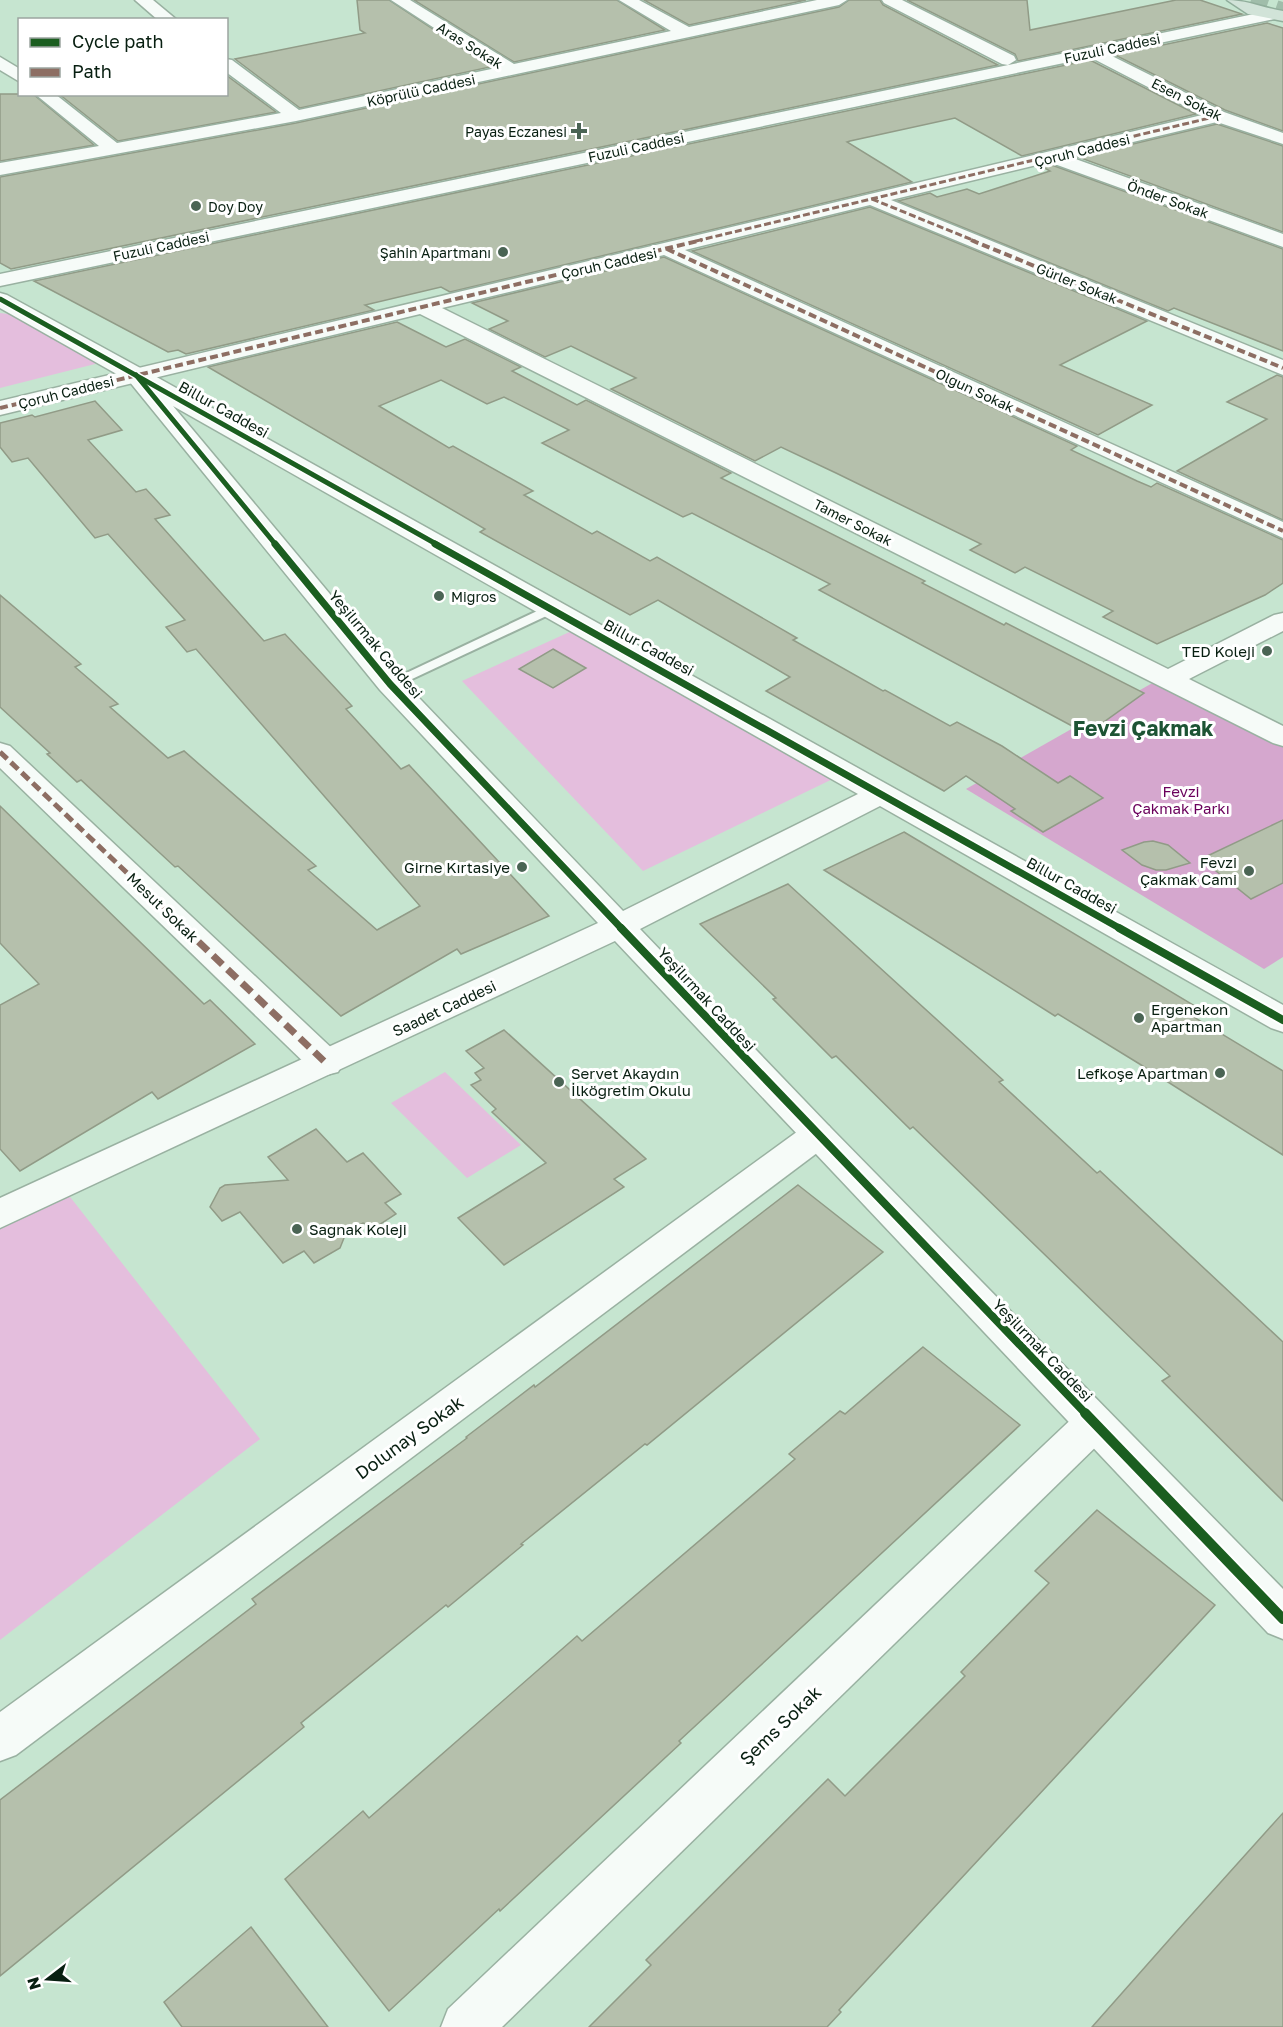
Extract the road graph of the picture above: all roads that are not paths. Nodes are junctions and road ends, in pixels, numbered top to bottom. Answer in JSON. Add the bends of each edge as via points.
{"nodes":[{"id":1,"x":143,"y":0,"type":"edge"},
{"id":2,"x":399,"y":0,"type":"edge"},
{"id":3,"x":627,"y":0,"type":"edge"},
{"id":4,"x":839,"y":0,"type":"edge"},
{"id":5,"x":890,"y":0,"type":"edge"},
{"id":6,"x":1236,"y":2,"type":"edge"},
{"id":7,"x":1278,"y":15,"type":"edge"},
{"id":8,"x":166,"y":18,"type":"edge"},
{"id":9,"x":687,"y":33,"type":"junction"},
{"id":10,"x":1094,"y":52,"type":"junction"},
{"id":11,"x":1008,"y":60,"type":"junction"},
{"id":12,"x":0,"y":62,"type":"edge"},
{"id":13,"x":228,"y":65,"type":"edge"},
{"id":14,"x":511,"y":70,"type":"junction"},
{"id":15,"x":18,"y":76,"type":"edge"},
{"id":16,"x":46,"y":96,"type":"edge"},
{"id":17,"x":296,"y":116,"type":"junction"},
{"id":18,"x":1218,"y":116,"type":"junction"},
{"id":19,"x":1283,"y":139,"type":"edge"},
{"id":20,"x":113,"y":148,"type":"junction"},
{"id":21,"x":1053,"y":157,"type":"junction"},
{"id":22,"x":0,"y":169,"type":"edge"},
{"id":23,"x":872,"y":199,"type":"junction"},
{"id":24,"x":1283,"y":241,"type":"edge"},
{"id":25,"x":667,"y":249,"type":"junction"},
{"id":26,"x":0,"y":268,"type":"edge"},
{"id":27,"x":0,"y":280,"type":"edge"},
{"id":28,"x":0,"y":299,"type":"edge"},
{"id":29,"x":423,"y":307,"type":"junction"},
{"id":30,"x":1283,"y":368,"type":"edge"},
{"id":31,"x":136,"y":375,"type":"junction"},
{"id":32,"x":0,"y":408,"type":"edge"},
{"id":33,"x":1283,"y":531,"type":"edge"},
{"id":34,"x":552,"y":608,"type":"junction"},
{"id":35,"x":1283,"y":621,"type":"edge"},
{"id":36,"x":1168,"y":679,"type":"junction"},
{"id":37,"x":390,"y":684,"type":"junction"},
{"id":38,"x":1283,"y":737,"type":"edge"},
{"id":39,"x":0,"y":752,"type":"edge"},
{"id":40,"x":883,"y":793,"type":"junction"},
{"id":41,"x":620,"y":926,"type":"junction"},
{"id":42,"x":1279,"y":1013,"type":"edge"},
{"id":43,"x":327,"y":1063,"type":"junction"},
{"id":44,"x":818,"y":1136,"type":"junction"},
{"id":45,"x":0,"y":1214,"type":"edge"},
{"id":46,"x":1094,"y":1423,"type":"junction"},
{"id":47,"x":1283,"y":1619,"type":"edge"},
{"id":48,"x":0,"y":1739,"type":"edge"},
{"id":49,"x":466,"y":2027,"type":"edge"}],
"edges":[{"from":1,"to":8,"type":"street"},
{"from":2,"to":14,"type":"street","name":"Aras Sokak"},
{"from":3,"to":9,"type":"street"},
{"from":4,"to":9,"type":"street","name":"Köprülü Caddesi"},
{"from":5,"to":11,"type":"street"},
{"from":6,"to":7,"type":"highway"},
{"from":6,"to":11,"type":"street","name":"Fuzuli Caddesi","via":[[1212,17]]},
{"from":7,"to":10,"type":"street","name":"Fuzuli Caddesi"},
{"from":9,"to":14,"type":"street","name":"Köprülü Caddesi"},
{"from":10,"to":18,"type":"street","name":"Esen Sokak"},
{"from":10,"to":27,"type":"street","name":"Fuzuli Caddesi"},
{"from":11,"to":26,"type":"street","name":"Fuzuli Caddesi"},
{"from":12,"to":15,"type":"street"},
{"from":13,"to":17,"type":"street"},
{"from":14,"to":17,"type":"street","name":"Köprülü Caddesi"},
{"from":16,"to":20,"type":"street"},
{"from":17,"to":20,"type":"street","name":"Köprülü Caddesi"},
{"from":18,"to":19,"type":"street","name":"Esen Sokak"},
{"from":18,"to":21,"type":"street","name":"Çoruh Caddesi"},
{"from":20,"to":22,"type":"street","name":"Köprülü Caddesi"},
{"from":21,"to":23,"type":"street","name":"Çoruh Caddesi"},
{"from":21,"to":24,"type":"street","name":"Önder Sokak"},
{"from":23,"to":25,"type":"street","name":"Çoruh Caddesi"},
{"from":23,"to":30,"type":"street","name":"Gürler Sokak"},
{"from":25,"to":29,"type":"street","name":"Çoruh Caddesi"},
{"from":25,"to":33,"type":"street","name":"Olgun Sokak"},
{"from":28,"to":31,"type":"street","name":"Billur Caddesi"},
{"from":29,"to":31,"type":"street","name":"Çoruh Caddesi"},
{"from":29,"to":36,"type":"street","name":"Tamer Sokak"},
{"from":31,"to":32,"type":"street","name":"Çoruh Caddesi"},
{"from":31,"to":34,"type":"street","name":"Billur Caddesi"},
{"from":31,"to":37,"type":"street","name":"Yeşilırmak Caddesi"},
{"from":34,"to":37,"type":"lane"},
{"from":34,"to":40,"type":"street","name":"Billur Caddesi"},
{"from":35,"to":36,"type":"street"},
{"from":36,"to":38,"type":"street","name":"Tamer Sokak"},
{"from":37,"to":41,"type":"street","name":"Yeşilırmak Caddesi"},
{"from":39,"to":43,"type":"street","name":"Mesut Sokak"},
{"from":40,"to":41,"type":"street","name":"Saadet Caddesi"},
{"from":40,"to":42,"type":"street","name":"Billur Caddesi"},
{"from":41,"to":43,"type":"street","name":"Saadet Caddesi"},
{"from":41,"to":44,"type":"street","name":"Yeşilırmak Caddesi"},
{"from":43,"to":45,"type":"street","name":"Saadet Caddesi"},
{"from":44,"to":46,"type":"street","name":"Yeşilırmak Caddesi"},
{"from":44,"to":48,"type":"street","name":"Dolunay Sokak"},
{"from":46,"to":47,"type":"street","name":"Yeşilırmak Caddesi"},
{"from":46,"to":49,"type":"street","name":"Şems Sokak"}]}
